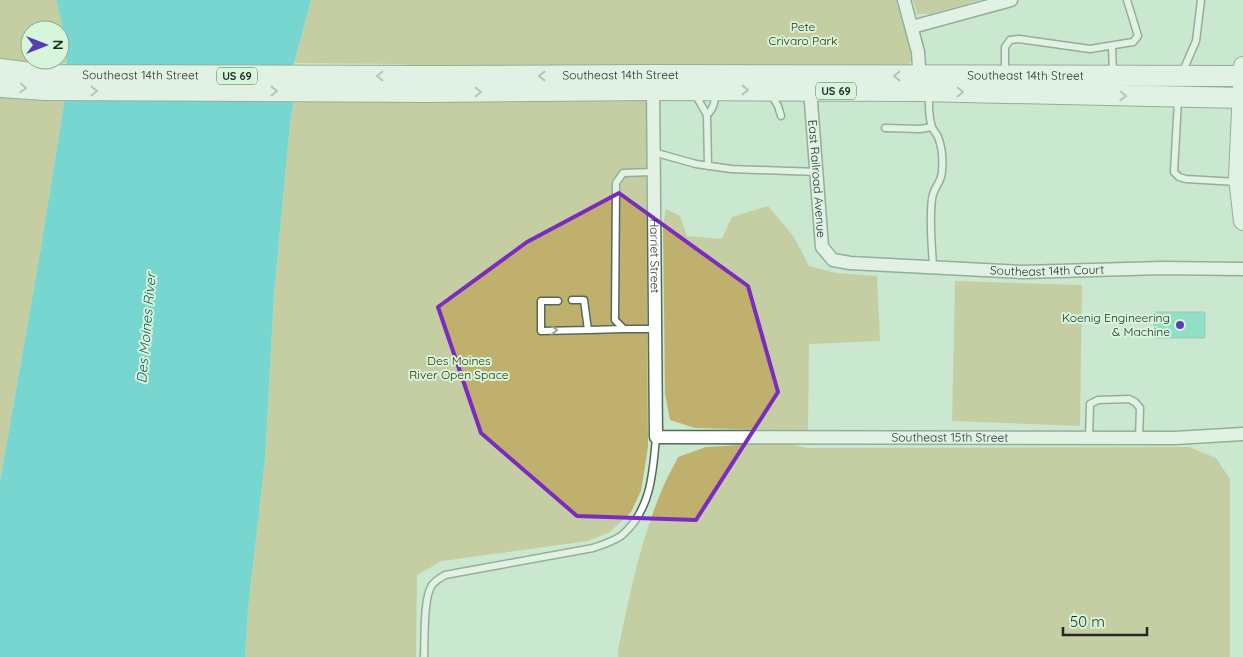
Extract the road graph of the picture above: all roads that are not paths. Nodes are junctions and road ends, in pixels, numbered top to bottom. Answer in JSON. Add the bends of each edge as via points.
{"nodes":[{"id":1,"x":904,"y":0,"type":"edge"},
{"id":2,"x":1011,"y":0,"type":"edge"},
{"id":3,"x":1127,"y":0,"type":"edge"},
{"id":4,"x":1201,"y":0,"type":"edge"},
{"id":5,"x":912,"y":27,"type":"junction"},
{"id":6,"x":1112,"y":46,"type":"junction"},
{"id":7,"x":0,"y":70,"type":"edge"},
{"id":8,"x":1243,"y":73,"type":"edge"},
{"id":9,"x":1005,"y":76,"type":"junction"},
{"id":10,"x":1114,"y":76,"type":"junction"},
{"id":11,"x":1181,"y":76,"type":"junction"},
{"id":12,"x":46,"y":83,"type":"junction"},
{"id":13,"x":652,"y":83,"type":"junction"},
{"id":14,"x":811,"y":83,"type":"junction"},
{"id":15,"x":923,"y":86,"type":"junction"},
{"id":16,"x":0,"y":87,"type":"edge"},
{"id":17,"x":694,"y":90,"type":"junction"},
{"id":18,"x":715,"y":90,"type":"junction"},
{"id":19,"x":769,"y":90,"type":"junction"},
{"id":20,"x":1179,"y":98,"type":"junction"},
{"id":21,"x":1242,"y":98,"type":"edge"},
{"id":22,"x":707,"y":115,"type":"junction"},
{"id":23,"x":781,"y":116,"type":"dead end"},
{"id":24,"x":932,"y":127,"type":"junction"},
{"id":25,"x":885,"y":128,"type":"dead end"},
{"id":26,"x":653,"y":152,"type":"junction"},
{"id":27,"x":708,"y":166,"type":"junction"},
{"id":28,"x":653,"y":172,"type":"junction"},
{"id":29,"x":817,"y":172,"type":"junction"},
{"id":30,"x":1241,"y":183,"type":"edge"},
{"id":31,"x":1243,"y":221,"type":"edge"},
{"id":32,"x":850,"y":263,"type":"joint"},
{"id":33,"x":933,"y":268,"type":"junction"},
{"id":34,"x":1243,"y":269,"type":"edge"},
{"id":35,"x":572,"y":300,"type":"dead end"},
{"id":36,"x":558,"y":301,"type":"dead end"},
{"id":37,"x":624,"y":329,"type":"junction"},
{"id":38,"x":655,"y":329,"type":"junction"},
{"id":39,"x":588,"y":330,"type":"junction"},
{"id":40,"x":1243,"y":434,"type":"edge"},
{"id":41,"x":656,"y":437,"type":"junction"},
{"id":42,"x":1089,"y":438,"type":"junction"},
{"id":43,"x":1139,"y":438,"type":"junction"},
{"id":44,"x":424,"y":657,"type":"edge"}],
"edges":[{"from":1,"to":5,"type":"street"},
{"from":2,"to":5,"type":"street"},
{"from":3,"to":6,"type":"lane","via":[[1138,36],[1133,42]]},
{"from":4,"to":11,"type":"lane","via":[[1196,41]]},
{"from":5,"to":15,"type":"street"},
{"from":6,"to":9,"type":"lane","via":[[1090,49],[1010,40],[1005,47]]},
{"from":6,"to":10,"type":"lane"},
{"from":7,"to":12,"type":"main road","name":"Southeast 14th Street","number":"US 69"},
{"from":8,"to":11,"type":"main road","name":"Southeast 14th Street","number":"US 69"},
{"from":8,"to":21,"type":"main road"},
{"from":9,"to":10,"type":"main road","name":"Southeast 14th Street","number":"US 69"},
{"from":9,"to":15,"type":"main road","name":"Southeast 14th Street","number":"US 69"},
{"from":10,"to":11,"type":"main road","name":"Southeast 14th Street","number":"US 69"},
{"from":12,"to":13,"type":"main road","name":"Southeast 14th Street","number":"US 69"},
{"from":16,"to":12,"type":"main road","name":"Southeast 14th Street","number":"US 69","one_way":true},
{"from":13,"to":14,"type":"main road","name":"Southeast 14th Street","number":"US 69"},
{"from":13,"to":17,"type":"main road","name":"Southeast 14th Street","number":"US 69"},
{"from":13,"to":26,"type":"street","name":"Harriet Street"},
{"from":14,"to":15,"type":"main road","name":"Southeast 14th Street","number":"US 69"},
{"from":14,"to":19,"type":"main road","name":"Southeast 14th Street","number":"US 69"},
{"from":14,"to":29,"type":"street","name":"East Railroad Avenue"},
{"from":15,"to":20,"type":"main road","name":"Southeast 14th Street","number":"US 69","one_way":true},
{"from":15,"to":24,"type":"lane"},
{"from":17,"to":18,"type":"main road","name":"Southeast 14th Street","number":"US 69"},
{"from":17,"to":22,"type":"lane"},
{"from":18,"to":19,"type":"main road","name":"Southeast 14th Street","number":"US 69","one_way":true},
{"from":18,"to":22,"type":"lane","via":[[715,103]]},
{"from":19,"to":23,"type":"lane"},
{"from":20,"to":21,"type":"main road","name":"Southeast 14th Street","number":"US 69"},
{"from":20,"to":30,"type":"lane","via":[[1174,172],[1179,177]]},
{"from":21,"to":30,"type":"main road"},
{"from":22,"to":27,"type":"lane"},
{"from":24,"to":25,"type":"lane","via":[[920,130]]},
{"from":24,"to":33,"type":"lane","via":[[941,146],[942,172],[940,184],[934,188],[932,196]]},
{"from":26,"to":27,"type":"lane"},
{"from":26,"to":28,"type":"street","name":"Harriet Street"},
{"from":27,"to":29,"type":"lane"},
{"from":28,"to":37,"type":"lane","via":[[623,173],[616,183],[615,320]]},
{"from":28,"to":38,"type":"street","name":"Harriet Street"},
{"from":29,"to":32,"type":"street","name":"East Railroad Avenue","via":[[822,247],[833,260]]},
{"from":30,"to":31,"type":"main road"},
{"from":32,"to":33,"type":"street","name":"Southeast 14th Court"},
{"from":33,"to":34,"type":"street","name":"Southeast 14th Court","via":[[1023,272]]},
{"from":35,"to":39,"type":"lane","via":[[584,300]]},
{"from":36,"to":39,"type":"lane","one_way":true,"via":[[541,301],[541,331]]},
{"from":37,"to":38,"type":"lane"},
{"from":37,"to":39,"type":"lane"},
{"from":38,"to":41,"type":"street","name":"Harriet Street"},
{"from":40,"to":43,"type":"street","name":"Southeast 15th Street"},
{"from":41,"to":42,"type":"street","name":"Southeast 15th Street"},
{"from":41,"to":44,"type":"lane","via":[[646,500],[636,520],[620,536],[592,548],[445,575],[432,584],[427,599]]},
{"from":42,"to":43,"type":"street","name":"Southeast 15th Street"},
{"from":42,"to":43,"type":"lane","via":[[1090,404],[1098,400],[1129,399],[1140,408]]}]}
